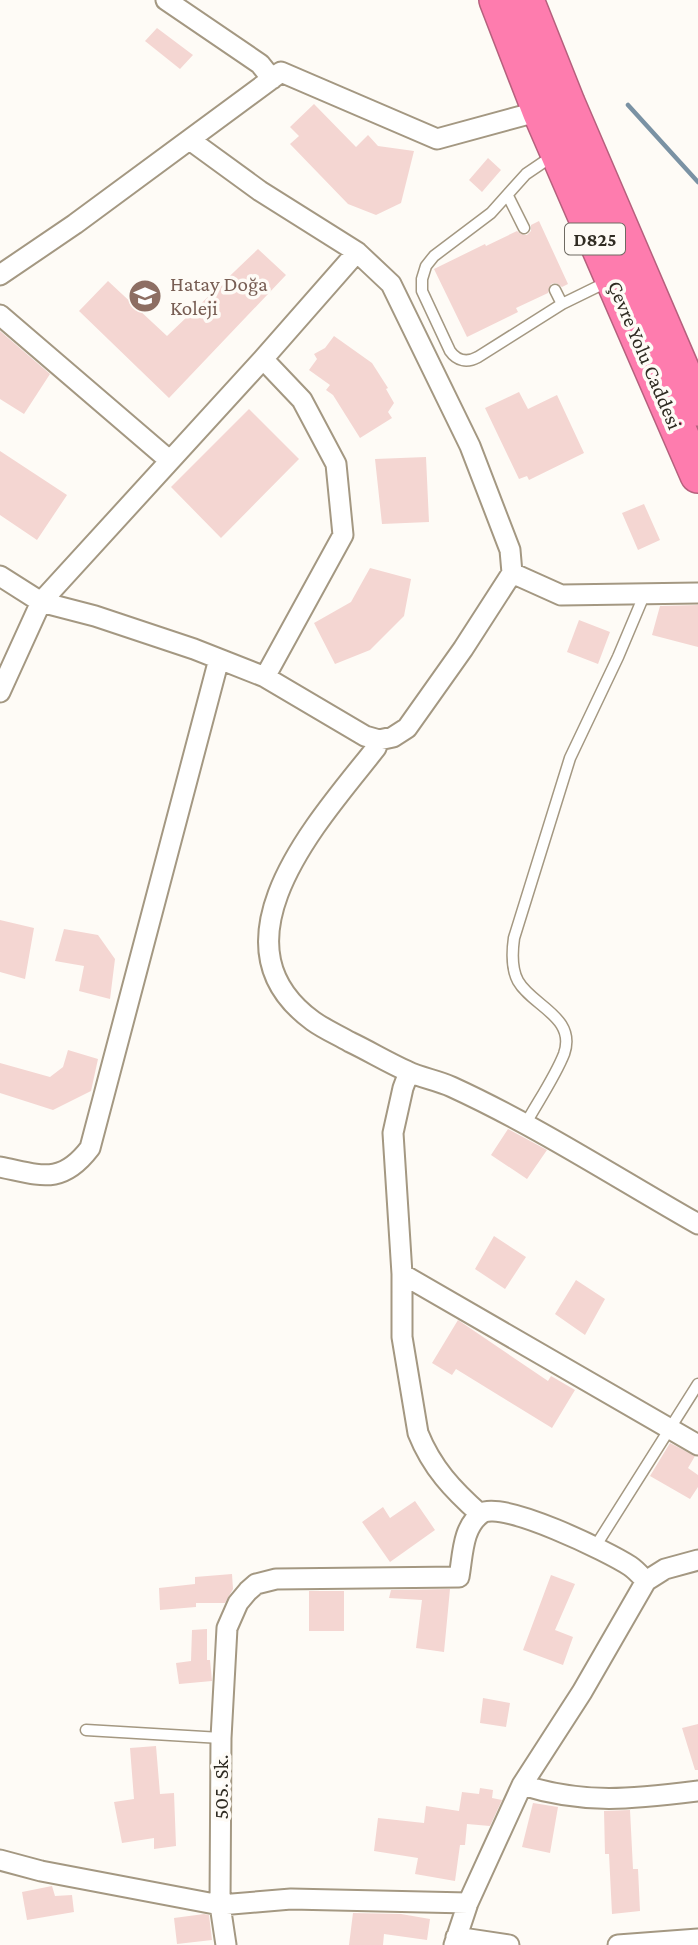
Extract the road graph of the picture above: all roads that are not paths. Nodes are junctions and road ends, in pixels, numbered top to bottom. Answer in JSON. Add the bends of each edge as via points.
{"nodes":[{"id":1,"x":166,"y":0,"type":"edge"},
{"id":2,"x":479,"y":0,"type":"edge"},
{"id":3,"x":497,"y":0,"type":"edge"},
{"id":4,"x":526,"y":0,"type":"edge"},
{"id":5,"x":543,"y":0,"type":"edge"},
{"id":6,"x":272,"y":79,"type":"junction"},
{"id":7,"x":554,"y":107,"type":"junction"},
{"id":8,"x":190,"y":140,"type":"junction"},
{"id":9,"x":558,"y":153,"type":"junction"},
{"id":10,"x":508,"y":196,"type":"junction"},
{"id":11,"x":524,"y":228,"type":"dead end"},
{"id":12,"x":357,"y":252,"type":"junction"},
{"id":13,"x":0,"y":275,"type":"edge"},
{"id":14,"x":613,"y":280,"type":"junction"},
{"id":15,"x":555,"y":290,"type":"dead end"},
{"id":16,"x":562,"y":304,"type":"junction"},
{"id":17,"x":0,"y":315,"type":"edge"},
{"id":18,"x":263,"y":359,"type":"junction"},
{"id":19,"x":698,"y":408,"type":"edge"},
{"id":20,"x":169,"y":460,"type":"junction"},
{"id":21,"x":698,"y":475,"type":"edge"},
{"id":22,"x":512,"y":573,"type":"junction"},
{"id":23,"x":0,"y":576,"type":"edge"},
{"id":24,"x":645,"y":593,"type":"junction"},
{"id":25,"x":698,"y":593,"type":"edge"},
{"id":26,"x":41,"y":602,"type":"junction"},
{"id":27,"x":219,"y":659,"type":"junction"},
{"id":28,"x":265,"y":677,"type":"junction"},
{"id":29,"x":0,"y":692,"type":"edge"},
{"id":30,"x":379,"y":740,"type":"junction"},
{"id":31,"x":409,"y":1072,"type":"junction"},
{"id":32,"x":525,"y":1125,"type":"junction"},
{"id":33,"x":0,"y":1167,"type":"edge"},
{"id":34,"x":698,"y":1224,"type":"edge"},
{"id":35,"x":402,"y":1274,"type":"junction"},
{"id":36,"x":698,"y":1384,"type":"edge"},
{"id":37,"x":669,"y":1428,"type":"junction"},
{"id":38,"x":698,"y":1445,"type":"edge"},
{"id":39,"x":480,"y":1514,"type":"junction"},
{"id":40,"x":595,"y":1547,"type":"junction"},
{"id":41,"x":698,"y":1560,"type":"edge"},
{"id":42,"x":646,"y":1581,"type":"junction"},
{"id":43,"x":86,"y":1730,"type":"dead end"},
{"id":44,"x":221,"y":1738,"type":"junction"},
{"id":45,"x":522,"y":1785,"type":"junction"},
{"id":46,"x":698,"y":1791,"type":"edge"},
{"id":47,"x":0,"y":1860,"type":"edge"},
{"id":48,"x":468,"y":1903,"type":"junction"},
{"id":49,"x":220,"y":1905,"type":"junction"},
{"id":50,"x":698,"y":1939,"type":"edge"},
{"id":51,"x":455,"y":1941,"type":"edge"},
{"id":52,"x":226,"y":1945,"type":"edge"},
{"id":53,"x":509,"y":1945,"type":"edge"},
{"id":54,"x":618,"y":1945,"type":"edge"}],
"edges":[{"from":1,"to":6,"type":"street","via":[[260,64]]},
{"from":2,"to":7,"type":"highway"},
{"from":3,"to":7,"type":"highway","name":"Çevre Yolu Caddesi","number":"D825"},
{"from":4,"to":7,"type":"highway","name":"Çevre Yolu Caddesi","number":"D825"},
{"from":5,"to":7,"type":"highway"},
{"from":6,"to":7,"type":"street","via":[[281,72],[437,139]]},
{"from":6,"to":8,"type":"street"},
{"from":7,"to":9,"type":"highway","name":"Çevre Yolu Caddesi","number":"D825"},
{"from":7,"to":19,"type":"highway","name":"Çevre Yolu Caddesi","number":"D825"},
{"from":8,"to":12,"type":"street"},
{"from":8,"to":13,"type":"street"},
{"from":9,"to":10,"type":"lane","via":[[526,174]]},
{"from":9,"to":14,"type":"highway","name":"Çevre Yolu Caddesi","number":"D825"},
{"from":10,"to":11,"type":"lane"},
{"from":10,"to":16,"type":"lane","via":[[473,229],[434,256],[423,272],[422,291],[450,351],[462,361],[474,360]]},
{"from":12,"to":18,"type":"street"},
{"from":12,"to":22,"type":"street","via":[[391,284],[470,446],[510,550]]},
{"from":14,"to":16,"type":"lane"},
{"from":14,"to":21,"type":"highway","name":"Çevre Yolu Caddesi","number":"D825"},
{"from":15,"to":16,"type":"lane"},
{"from":17,"to":20,"type":"street"},
{"from":18,"to":20,"type":"street"},
{"from":18,"to":28,"type":"street","via":[[302,400],[336,464],[342,535]]},
{"from":20,"to":26,"type":"street"},
{"from":22,"to":24,"type":"street","via":[[561,595]]},
{"from":22,"to":30,"type":"street","via":[[407,728]]},
{"from":23,"to":26,"type":"street"},
{"from":24,"to":25,"type":"street"},
{"from":24,"to":32,"type":"lane","via":[[569,758],[514,938],[518,981],[554,1014],[565,1038],[564,1054]]},
{"from":26,"to":27,"type":"street"},
{"from":26,"to":29,"type":"street"},
{"from":27,"to":28,"type":"street"},
{"from":27,"to":33,"type":"street","via":[[90,1148],[71,1167],[47,1177]]},
{"from":28,"to":30,"type":"street"},
{"from":30,"to":31,"type":"street","via":[[290,865],[271,919],[269,950],[282,988],[314,1023]]},
{"from":31,"to":32,"type":"street","via":[[452,1087]]},
{"from":31,"to":35,"type":"street","via":[[393,1133]]},
{"from":32,"to":34,"type":"street"},
{"from":35,"to":37,"type":"street"},
{"from":35,"to":39,"type":"street","via":[[402,1337],[418,1433],[440,1476]]},
{"from":36,"to":37,"type":"lane"},
{"from":37,"to":38,"type":"street"},
{"from":37,"to":40,"type":"lane"},
{"from":39,"to":40,"type":"street","via":[[499,1510]]},
{"from":39,"to":44,"type":"street","name":"505. Sk.","via":[[466,1537],[459,1577],[276,1579],[256,1584],[238,1603],[227,1628]]},
{"from":40,"to":42,"type":"street"},
{"from":41,"to":42,"type":"street","via":[[665,1569]]},
{"from":42,"to":45,"type":"street"},
{"from":43,"to":44,"type":"lane"},
{"from":44,"to":49,"type":"street","name":"505. Sk."},
{"from":45,"to":46,"type":"street","via":[[601,1799],[633,1800]]},
{"from":45,"to":48,"type":"street"},
{"from":47,"to":49,"type":"street"},
{"from":48,"to":49,"type":"street","via":[[291,1899]]},
{"from":48,"to":51,"type":"street"},
{"from":49,"to":52,"type":"street","name":"505. Sk."},
{"from":50,"to":54,"type":"street"},
{"from":51,"to":53,"type":"street"}]}
